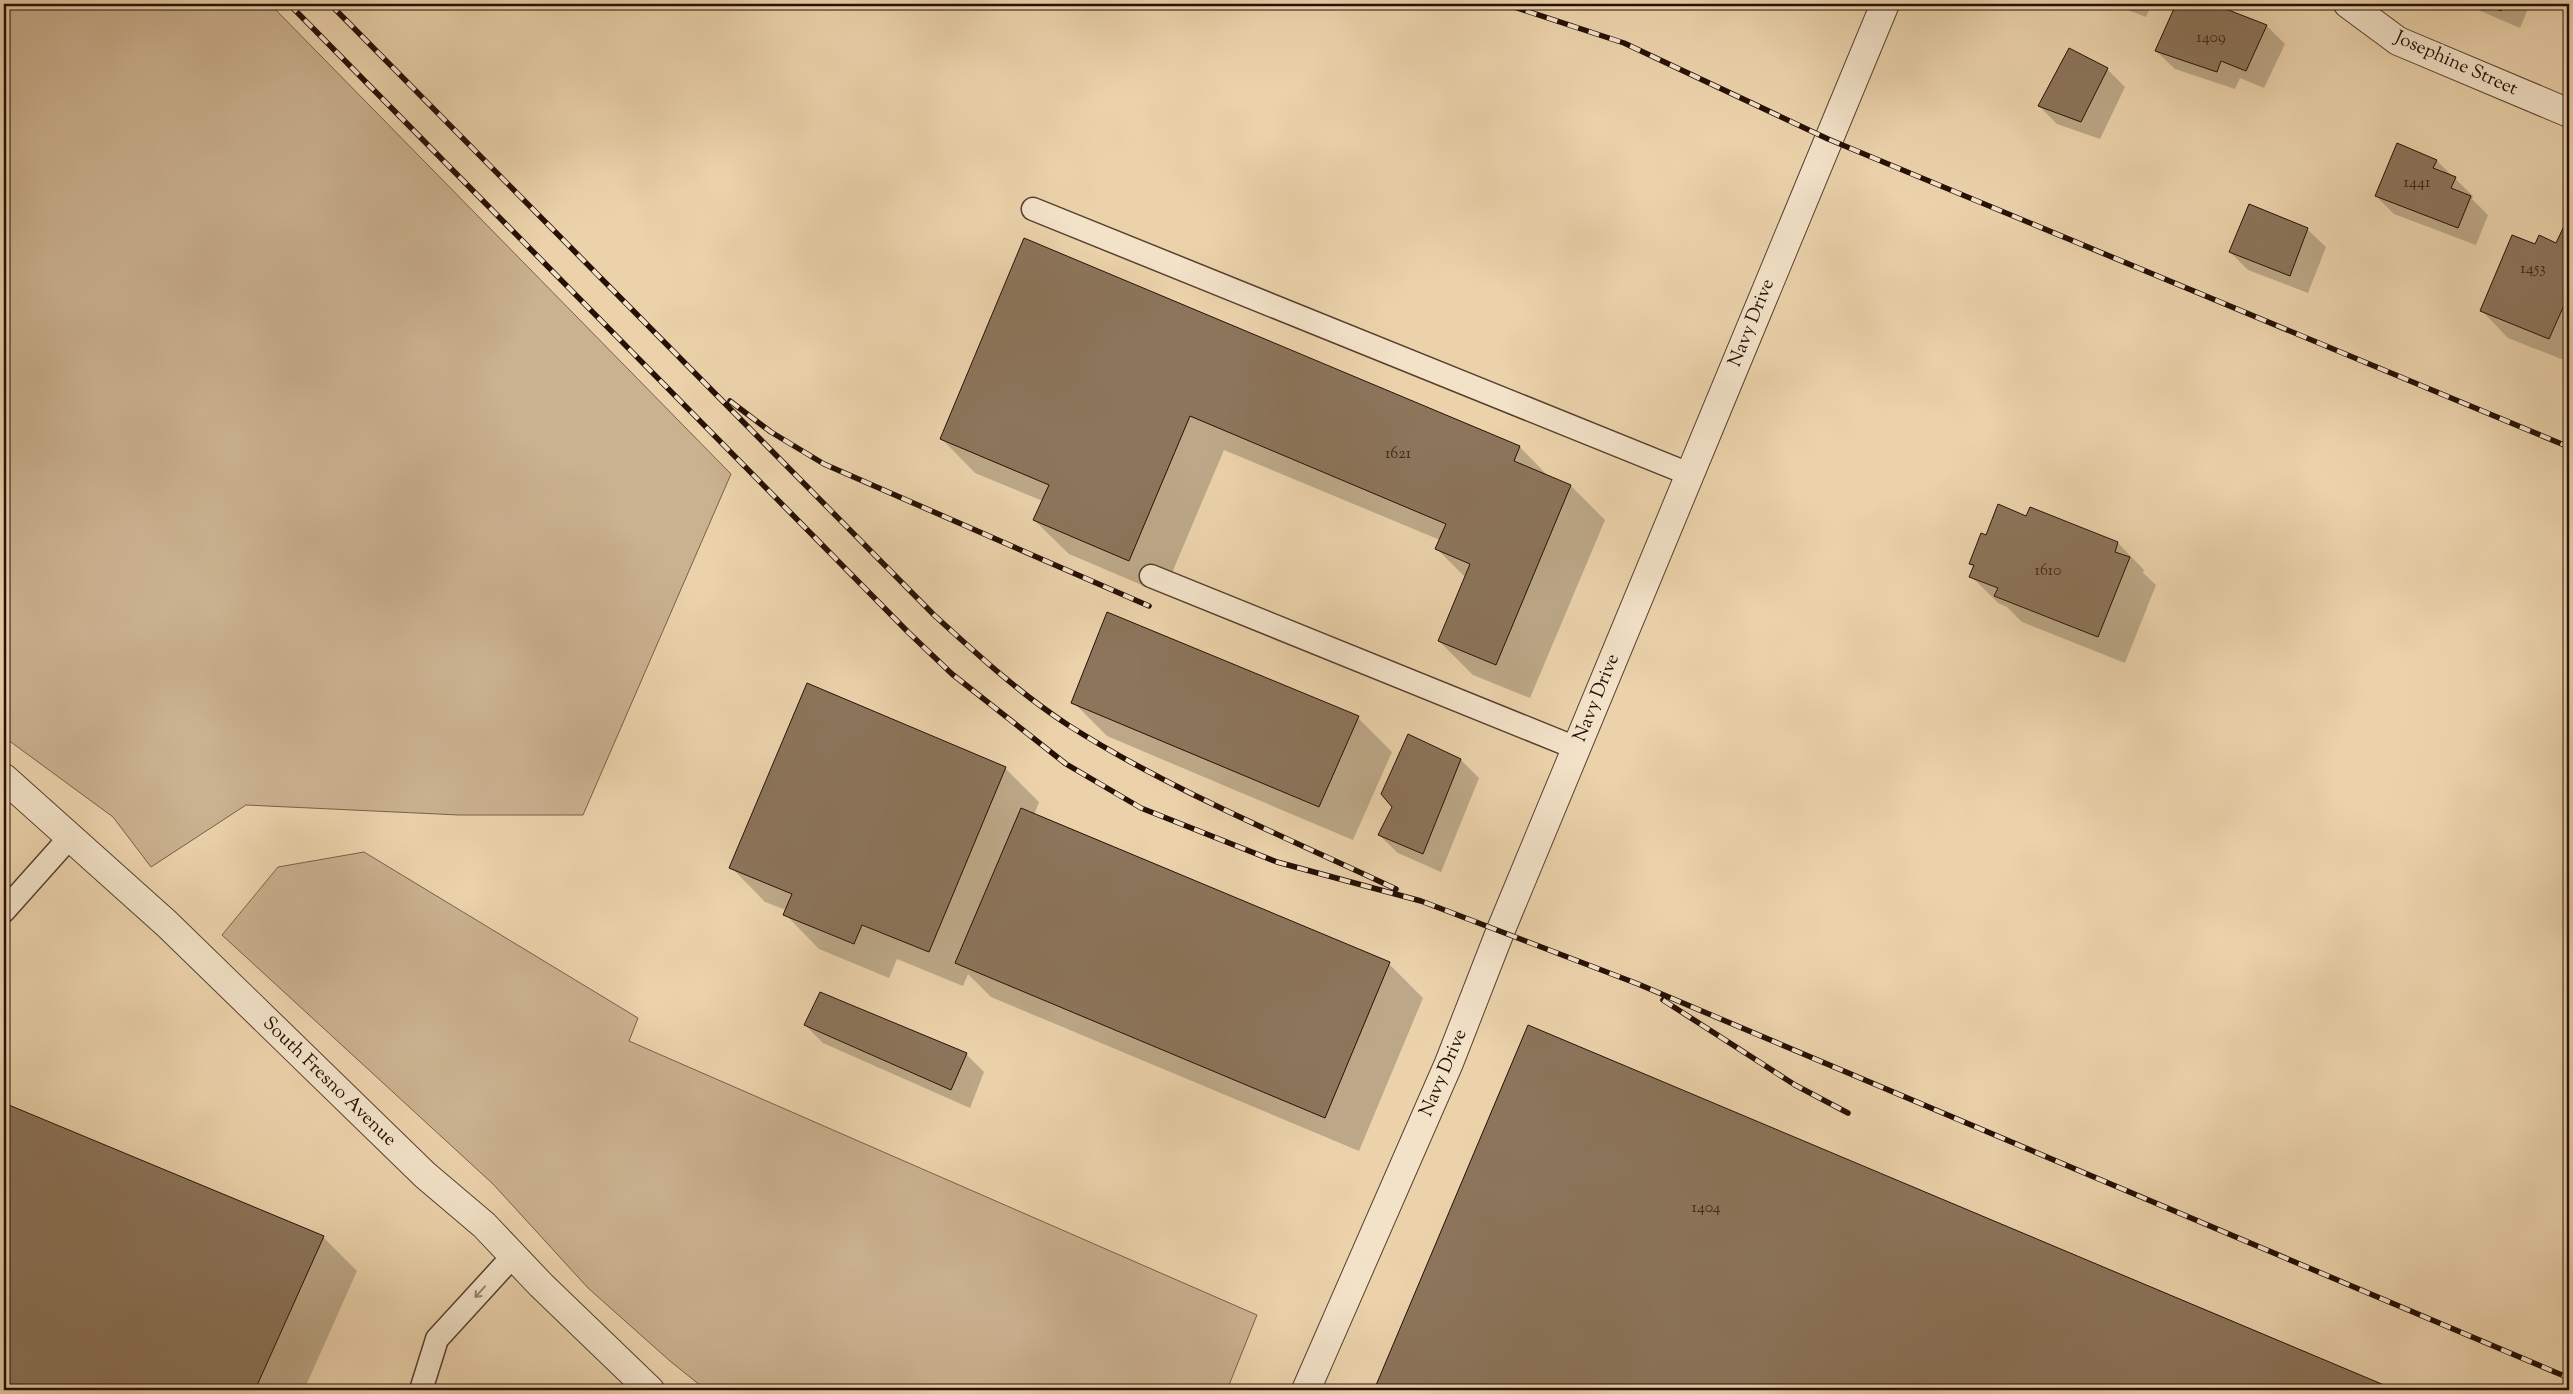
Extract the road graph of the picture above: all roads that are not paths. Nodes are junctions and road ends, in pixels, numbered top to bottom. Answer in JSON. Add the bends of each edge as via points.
{"nodes":[{"id":1,"x":1885,"y":4,"type":"edge"},
{"id":2,"x":2348,"y":4,"type":"edge"},
{"id":3,"x":2569,"y":113,"type":"edge"},
{"id":4,"x":1033,"y":209,"type":"dead end"},
{"id":5,"x":1690,"y":474,"type":"junction"},
{"id":6,"x":1151,"y":576,"type":"dead end"},
{"id":7,"x":1576,"y":748,"type":"junction"},
{"id":8,"x":4,"y":778,"type":"edge"},
{"id":9,"x":70,"y":837,"type":"junction"},
{"id":10,"x":4,"y":911,"type":"edge"},
{"id":11,"x":513,"y":1256,"type":"junction"},
{"id":12,"x":421,"y":1390,"type":"edge"},
{"id":13,"x":650,"y":1390,"type":"edge"},
{"id":14,"x":1306,"y":1390,"type":"edge"}],
"edges":[{"from":1,"to":5,"type":"street","name":"Navy Drive"},
{"from":2,"to":3,"type":"street","name":"Josephine Street","via":[[2398,41]]},
{"from":4,"to":5,"type":"lane"},
{"from":5,"to":7,"type":"street","name":"Navy Drive"},
{"from":6,"to":7,"type":"lane"},
{"from":7,"to":14,"type":"street","name":"Navy Drive","via":[[1449,1063]]},
{"from":8,"to":9,"type":"street","name":"South Fresno Avenue"},
{"from":9,"to":10,"type":"lane"},
{"from":9,"to":11,"type":"street","name":"South Fresno Avenue","via":[[167,924]]},
{"from":11,"to":12,"type":"lane","one_way":true,"via":[[437,1339]]},
{"from":11,"to":13,"type":"street","name":"South Fresno Avenue"}]}
